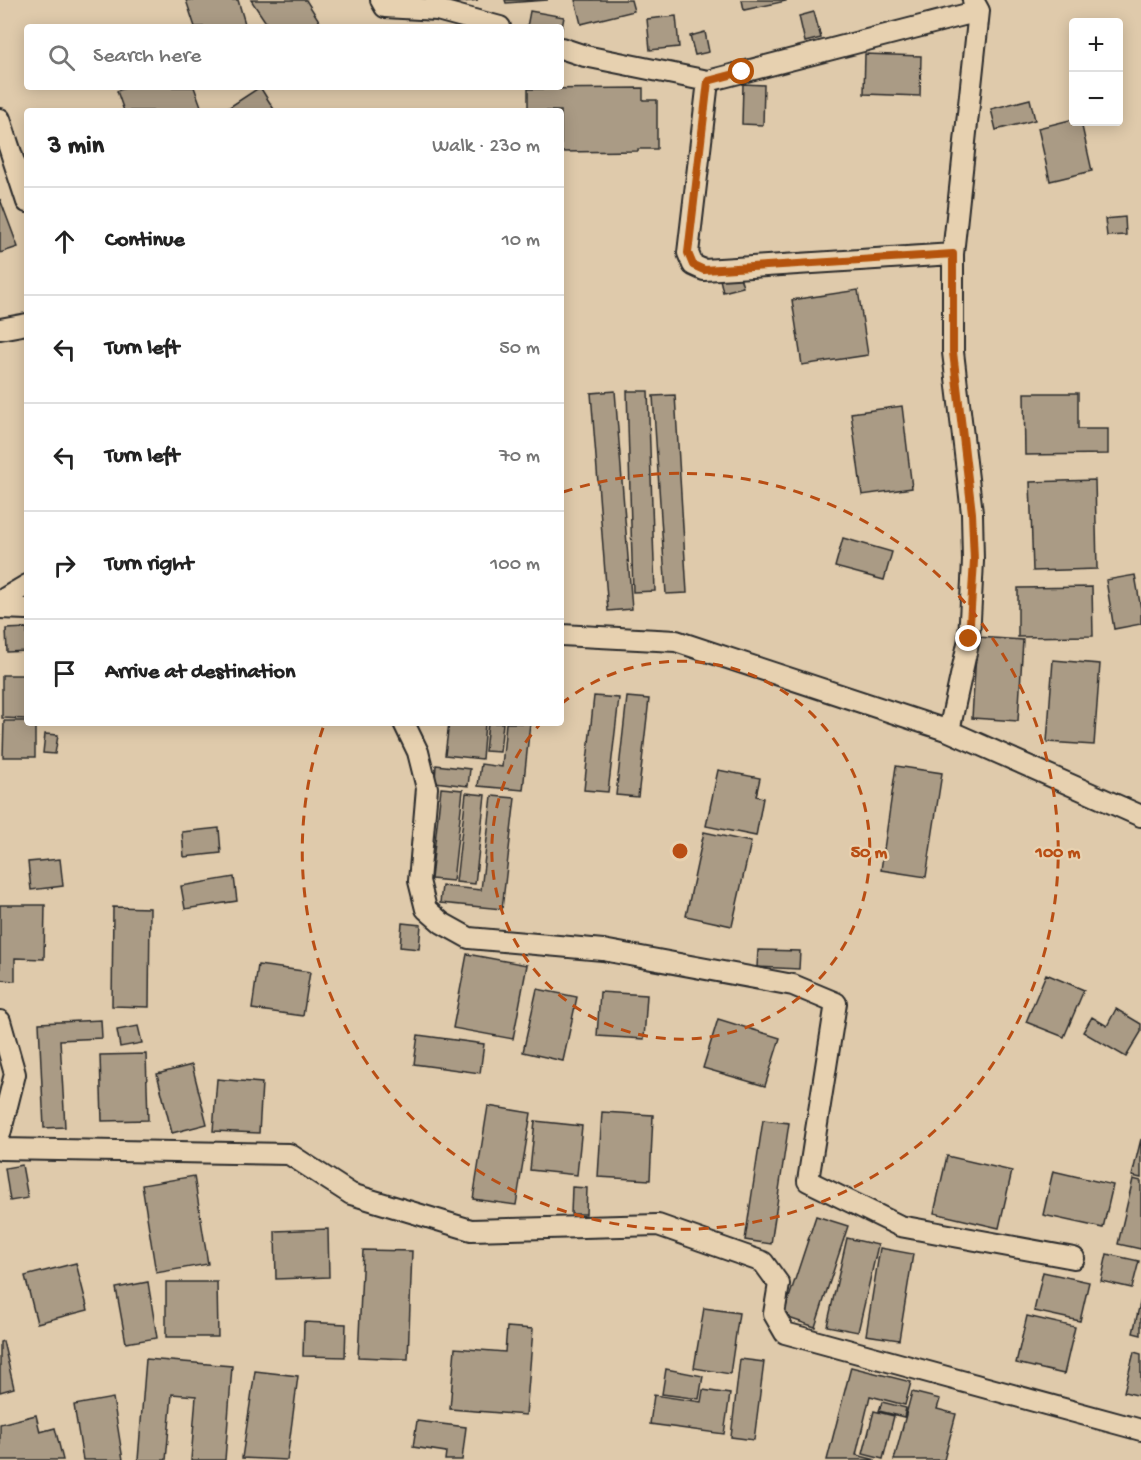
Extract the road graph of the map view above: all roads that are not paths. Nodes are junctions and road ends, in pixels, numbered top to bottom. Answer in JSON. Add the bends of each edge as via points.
{"nodes":[{"id":1,"x":381,"y":0,"type":"edge"},
{"id":2,"x":976,"y":6,"type":"edge"},
{"id":3,"x":489,"y":24,"type":"edge"},
{"id":4,"x":564,"y":49,"type":"edge"},
{"id":5,"x":708,"y":81,"type":"junction"},
{"id":6,"x":0,"y":119,"type":"edge"},
{"id":7,"x":24,"y":193,"type":"edge"},
{"id":8,"x":953,"y":254,"type":"junction"},
{"id":9,"x":24,"y":325,"type":"edge"},
{"id":10,"x":0,"y":329,"type":"edge"},
{"id":11,"x":24,"y":587,"type":"edge"},
{"id":12,"x":0,"y":601,"type":"edge"},
{"id":13,"x":0,"y":608,"type":"edge"},
{"id":14,"x":24,"y":609,"type":"edge"},
{"id":15,"x":564,"y":635,"type":"edge"},
{"id":16,"x":405,"y":726,"type":"edge"},
{"id":17,"x":949,"y":731,"type":"junction"},
{"id":18,"x":1141,"y":816,"type":"edge"},
{"id":19,"x":0,"y":1021,"type":"edge"},
{"id":20,"x":0,"y":1134,"type":"edge"},
{"id":21,"x":0,"y":1149,"type":"edge"},
{"id":22,"x":1074,"y":1258,"type":"dead end"},
{"id":23,"x":1141,"y":1430,"type":"edge"}],
"edges":[{"from":1,"to":3,"type":"street","via":[[386,7],[437,10]]},
{"from":2,"to":5,"type":"street"},
{"from":2,"to":8,"type":"street"},
{"from":4,"to":5,"type":"street"},
{"from":5,"to":8,"type":"street","via":[[688,253],[693,265],[704,270]]},
{"from":6,"to":7,"type":"street"},
{"from":8,"to":17,"type":"street","via":[[953,352],[974,561],[969,639]]},
{"from":9,"to":10,"type":"street"},
{"from":11,"to":12,"type":"street"},
{"from":13,"to":14,"type":"street"},
{"from":15,"to":17,"type":"street","via":[[676,641]]},
{"from":16,"to":22,"type":"street","via":[[427,788],[419,881],[426,909],[442,923],[469,938],[603,950],[793,985],[836,1003],[808,1181],[900,1226]]},
{"from":17,"to":18,"type":"street"},
{"from":19,"to":20,"type":"street","via":[[15,1074]]},
{"from":21,"to":23,"type":"street","via":[[289,1154],[351,1194],[471,1230],[658,1225],[763,1262],[779,1284],[774,1314],[785,1333]]}]}
